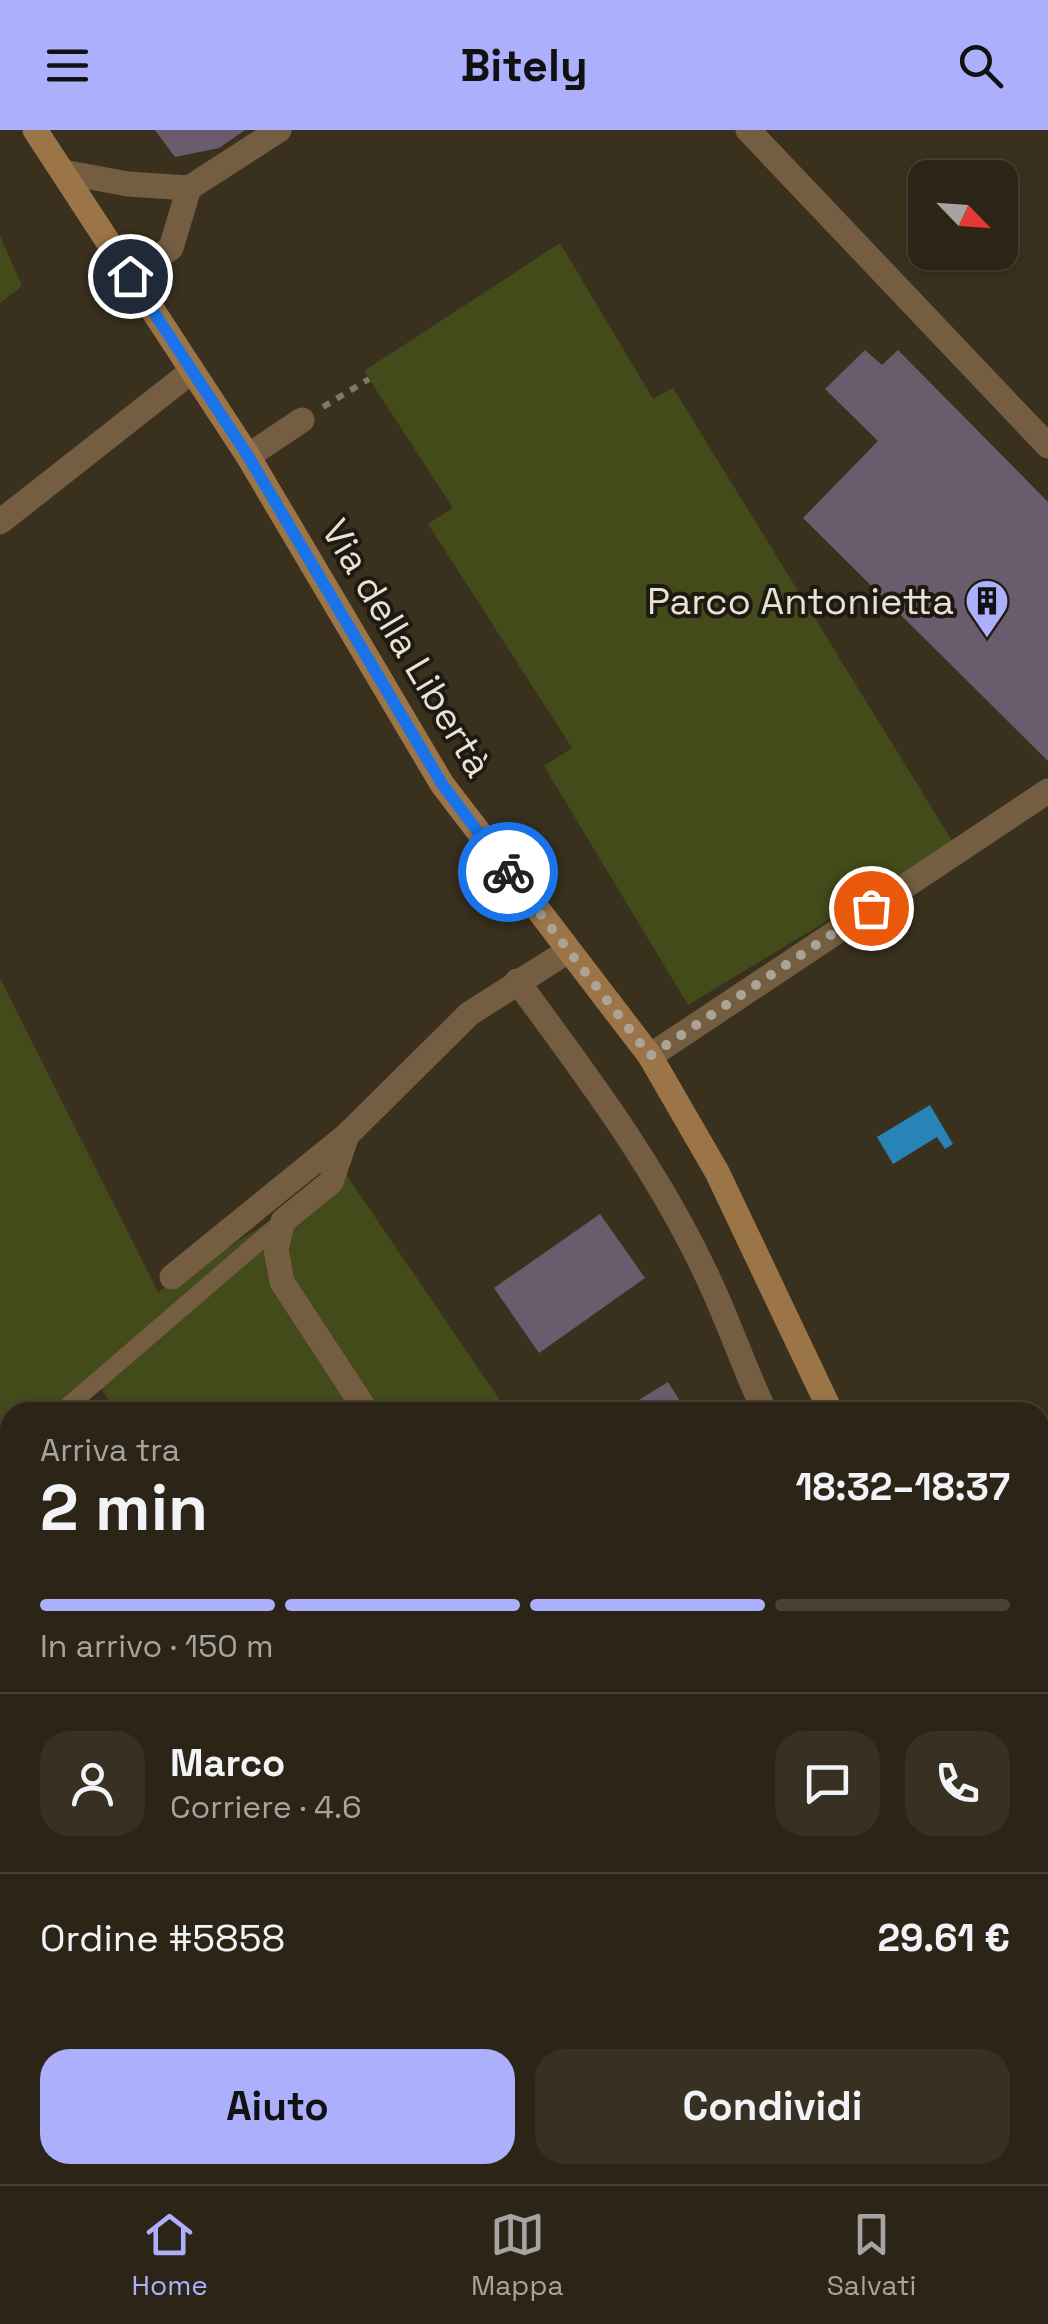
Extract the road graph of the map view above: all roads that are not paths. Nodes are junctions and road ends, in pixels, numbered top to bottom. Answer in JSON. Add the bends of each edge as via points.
{"nodes":[{"id":1,"x":35,"y":130,"type":"edge"},
{"id":2,"x":279,"y":130,"type":"edge"},
{"id":3,"x":748,"y":130,"type":"edge"},
{"id":4,"x":63,"y":172,"type":"junction"},
{"id":5,"x":128,"y":184,"type":"junction"},
{"id":6,"x":189,"y":188,"type":"junction"},
{"id":7,"x":89,"y":214,"type":"junction"},
{"id":8,"x":130,"y":276,"type":"junction"},
{"id":9,"x":192,"y":371,"type":"junction"},
{"id":10,"x":302,"y":420,"type":"road end"},
{"id":11,"x":1048,"y":446,"type":"edge"},
{"id":12,"x":248,"y":456,"type":"junction"},
{"id":13,"x":0,"y":522,"type":"edge"},
{"id":14,"x":1048,"y":791,"type":"edge"},
{"id":15,"x":568,"y":951,"type":"junction"},
{"id":16,"x":517,"y":982,"type":"junction"},
{"id":17,"x":650,"y":1056,"type":"junction"},
{"id":18,"x":347,"y":1135,"type":"junction"},
{"id":19,"x":283,"y":1221,"type":"junction"},
{"id":20,"x":172,"y":1277,"type":"dead end"},
{"id":21,"x":72,"y":1402,"type":"edge"},
{"id":22,"x":360,"y":1402,"type":"edge"},
{"id":23,"x":761,"y":1402,"type":"edge"},
{"id":24,"x":826,"y":1402,"type":"edge"}],
"edges":[{"from":1,"to":4,"type":"main road","name":"Via della Libertà"},
{"from":2,"to":6,"type":"street"},
{"from":3,"to":11,"type":"street"},
{"from":4,"to":5,"type":"street"},
{"from":4,"to":7,"type":"main road","name":"Via della Libertà"},
{"from":5,"to":6,"type":"street"},
{"from":5,"to":7,"type":"street","via":[[105,192]]},
{"from":6,"to":8,"type":"street","via":[[172,248]]},
{"from":7,"to":8,"type":"main road","name":"Via della Libertà"},
{"from":8,"to":9,"type":"main road","name":"Via della Libertà"},
{"from":9,"to":12,"type":"main road","name":"Via della Libertà"},
{"from":9,"to":13,"type":"street"},
{"from":10,"to":12,"type":"street"},
{"from":12,"to":15,"type":"main road","name":"Via della Libertà","via":[[442,784]]},
{"from":14,"to":17,"type":"street"},
{"from":15,"to":16,"type":"street"},
{"from":15,"to":17,"type":"main road","name":"Via della Libertà"},
{"from":16,"to":18,"type":"street","via":[[468,1014]]},
{"from":16,"to":23,"type":"street","via":[[614,1112],[668,1202]]},
{"from":17,"to":24,"type":"main road","name":"Via della Libertà","via":[[717,1172]]},
{"from":18,"to":19,"type":"street","via":[[331,1182]]},
{"from":18,"to":20,"type":"street"},
{"from":19,"to":21,"type":"lane"},
{"from":19,"to":22,"type":"street","via":[[276,1250],[282,1282]]}]}
